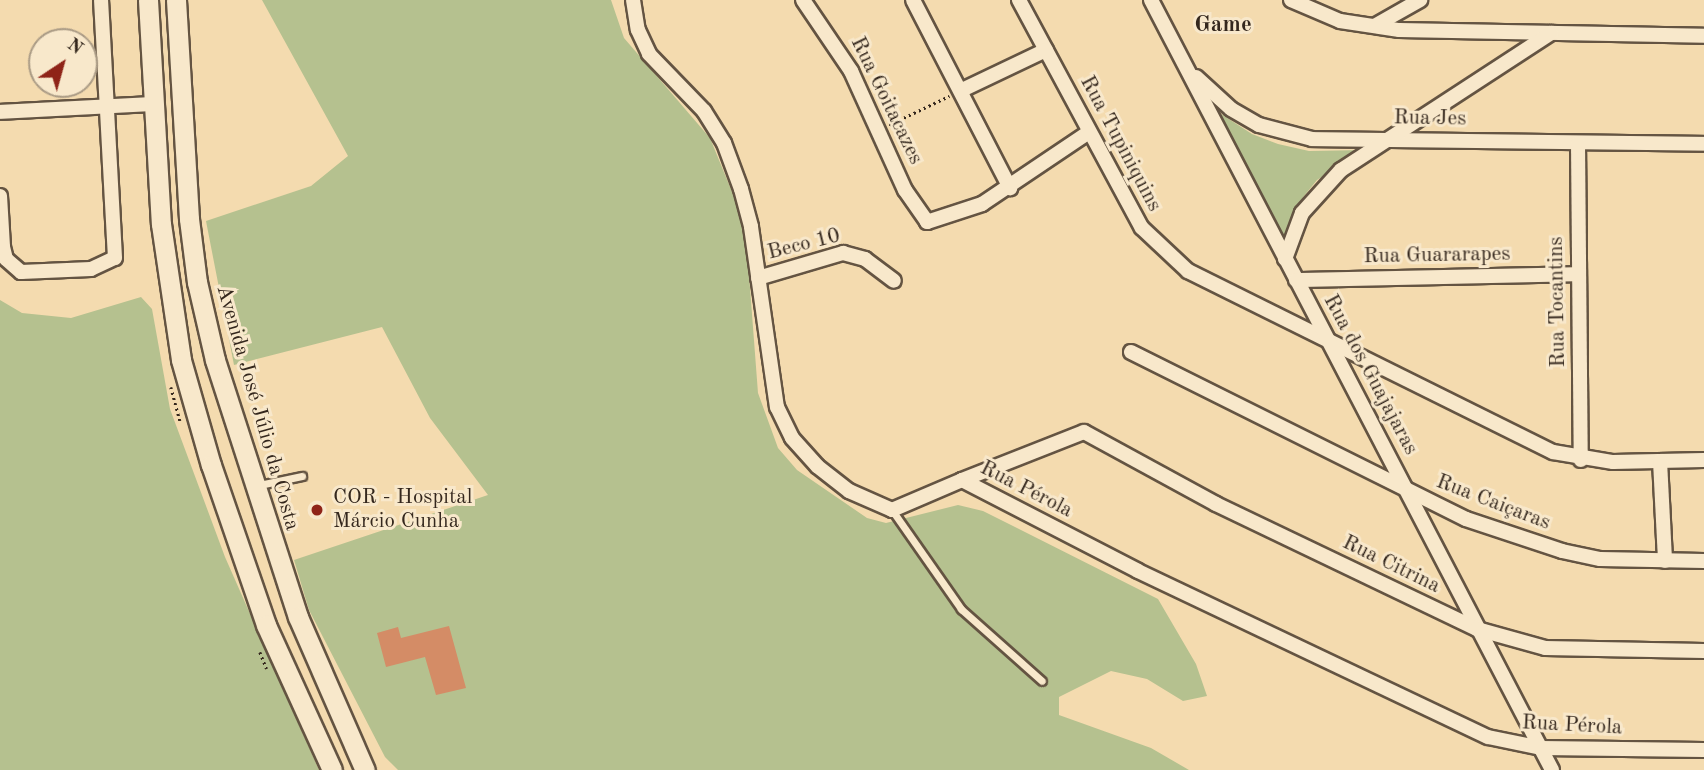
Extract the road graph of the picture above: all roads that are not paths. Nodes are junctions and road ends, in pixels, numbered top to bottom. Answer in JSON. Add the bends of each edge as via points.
{"nodes":[{"id":1,"x":101,"y":0,"type":"edge"},
{"id":2,"x":148,"y":0,"type":"edge"},
{"id":3,"x":176,"y":0,"type":"edge"},
{"id":4,"x":634,"y":0,"type":"edge"},
{"id":5,"x":803,"y":0,"type":"edge"},
{"id":6,"x":913,"y":0,"type":"edge"},
{"id":7,"x":1018,"y":0,"type":"edge"},
{"id":8,"x":1151,"y":0,"type":"edge"},
{"id":9,"x":1291,"y":0,"type":"edge"},
{"id":10,"x":1420,"y":0,"type":"edge"},
{"id":11,"x":1376,"y":25,"type":"junction"},
{"id":12,"x":1551,"y":32,"type":"junction"},
{"id":13,"x":1704,"y":36,"type":"edge"},
{"id":14,"x":1046,"y":50,"type":"junction"},
{"id":15,"x":1182,"y":60,"type":"junction"},
{"id":16,"x":962,"y":90,"type":"junction"},
{"id":17,"x":184,"y":103,"type":"junction"},
{"id":18,"x":155,"y":104,"type":"junction"},
{"id":19,"x":110,"y":105,"type":"junction"},
{"id":20,"x":0,"y":112,"type":"edge"},
{"id":21,"x":1089,"y":132,"type":"junction"},
{"id":22,"x":1387,"y":139,"type":"junction"},
{"id":23,"x":1578,"y":143,"type":"junction"},
{"id":24,"x":1704,"y":144,"type":"edge"},
{"id":25,"x":1010,"y":188,"type":"junction"},
{"id":26,"x":0,"y":196,"type":"edge"},
{"id":27,"x":1285,"y":260,"type":"junction"},
{"id":28,"x":1579,"y":274,"type":"junction"},
{"id":29,"x":758,"y":278,"type":"junction"},
{"id":30,"x":1296,"y":280,"type":"junction"},
{"id":31,"x":894,"y":281,"type":"dead end"},
{"id":32,"x":1325,"y":338,"type":"junction"},
{"id":33,"x":1131,"y":352,"type":"dead end"},
{"id":34,"x":1581,"y":460,"type":"junction"},
{"id":35,"x":1704,"y":460,"type":"edge"},
{"id":36,"x":1660,"y":461,"type":"junction"},
{"id":37,"x":302,"y":476,"type":"dead end"},
{"id":38,"x":962,"y":480,"type":"junction"},
{"id":39,"x":255,"y":486,"type":"junction"},
{"id":40,"x":1409,"y":492,"type":"junction"},
{"id":41,"x":892,"y":510,"type":"junction"},
{"id":42,"x":1665,"y":561,"type":"junction"},
{"id":43,"x":1704,"y":561,"type":"edge"},
{"id":44,"x":1477,"y":629,"type":"junction"},
{"id":45,"x":1704,"y":651,"type":"edge"},
{"id":46,"x":1042,"y":681,"type":"dead end"},
{"id":47,"x":1541,"y":748,"type":"junction"},
{"id":48,"x":1704,"y":750,"type":"edge"},
{"id":49,"x":332,"y":770,"type":"edge"},
{"id":50,"x":365,"y":770,"type":"edge"},
{"id":51,"x":1552,"y":770,"type":"edge"}],
"edges":[{"from":1,"to":19,"type":"street"},
{"from":2,"to":18,"type":"main road"},
{"from":3,"to":17,"type":"main road","name":"Avenida José Júlio da Costa"},
{"from":4,"to":29,"type":"street","via":[[638,30],[649,54],[704,111],[724,143],[751,227]]},
{"from":5,"to":25,"type":"street","name":"Rua Goitacazes","via":[[851,71],[913,205],[927,222],[948,218]]},
{"from":6,"to":16,"type":"street"},
{"from":7,"to":14,"type":"street","name":"Rua Tupiniquins"},
{"from":8,"to":15,"type":"street","name":"Rua dos Guajajaras"},
{"from":9,"to":11,"type":"street","via":[[1340,21]]},
{"from":10,"to":11,"type":"street"},
{"from":11,"to":12,"type":"street","via":[[1399,30]]},
{"from":12,"to":13,"type":"street"},
{"from":12,"to":22,"type":"street"},
{"from":14,"to":16,"type":"street"},
{"from":14,"to":21,"type":"street","name":"Rua Tupiniquins"},
{"from":15,"to":22,"type":"street","name":"Rua Jes","via":[[1231,109],[1283,135],[1352,142]]},
{"from":15,"to":27,"type":"street","name":"Rua dos Guajajaras"},
{"from":16,"to":25,"type":"street"},
{"from":17,"to":18,"type":"main road"},
{"from":17,"to":39,"type":"main road","name":"Avenida José Júlio da Costa","via":[[197,282],[215,359]]},
{"from":18,"to":19,"type":"street"},
{"from":18,"to":49,"type":"main road","via":[[161,224],[181,360],[207,453],[266,625]]},
{"from":19,"to":20,"type":"street"},
{"from":19,"to":26,"type":"street","via":[[117,241],[110,263],[43,274],[21,272],[6,259]]},
{"from":21,"to":25,"type":"street"},
{"from":21,"to":32,"type":"street","name":"Rua Tupiniquins","via":[[1142,228],[1162,251],[1188,271]]},
{"from":22,"to":23,"type":"street","name":"Rua Jes"},
{"from":22,"to":27,"type":"street","via":[[1318,190],[1302,213]]},
{"from":23,"to":24,"type":"street","name":"Rua Jes"},
{"from":23,"to":28,"type":"street","name":"Rua Tocantins"},
{"from":27,"to":30,"type":"street","name":"Rua dos Guajajaras"},
{"from":28,"to":30,"type":"street","name":"Rua Guararapes"},
{"from":28,"to":34,"type":"street","name":"Rua Tocantins"},
{"from":29,"to":31,"type":"street","name":"Beco 10","via":[[843,253],[865,259]]},
{"from":29,"to":41,"type":"street","via":[[769,368],[778,407],[792,438],[849,491]]},
{"from":30,"to":32,"type":"street","name":"Rua dos Guajajaras"},
{"from":32,"to":34,"type":"street","name":"Rua Tupiniquins","via":[[1519,439]]},
{"from":32,"to":40,"type":"street","name":"Rua dos Guajajaras"},
{"from":33,"to":40,"type":"street","name":"Rua Caiçaras"},
{"from":34,"to":36,"type":"street","name":"Rua Tupiniquins"},
{"from":35,"to":36,"type":"street","name":"Rua Tupiniquins"},
{"from":36,"to":42,"type":"street"},
{"from":37,"to":39,"type":"lane"},
{"from":38,"to":41,"type":"street","name":"Rua Pérola"},
{"from":38,"to":44,"type":"street","name":"Rua Citrina","via":[[1084,432],[1216,505]]},
{"from":38,"to":47,"type":"street","name":"Rua Pérola","via":[[1446,720],[1488,737]]},
{"from":39,"to":50,"type":"main road","name":"Avenida José Júlio da Costa","via":[[298,617]]},
{"from":40,"to":42,"type":"street","name":"Rua Caiçaras","via":[[1466,519],[1562,551],[1600,559]]},
{"from":40,"to":44,"type":"street","name":"Rua dos Guajajaras"},
{"from":41,"to":46,"type":"lane","via":[[961,609]]},
{"from":42,"to":43,"type":"street","name":"Rua Caiçaras"},
{"from":44,"to":45,"type":"street","name":"Rua Citrina","via":[[1545,648]]},
{"from":44,"to":47,"type":"street","name":"Rua dos Guajajaras"},
{"from":47,"to":48,"type":"street","name":"Rua Pérola"},
{"from":47,"to":51,"type":"street","name":"Rua dos Guajajaras"}]}
